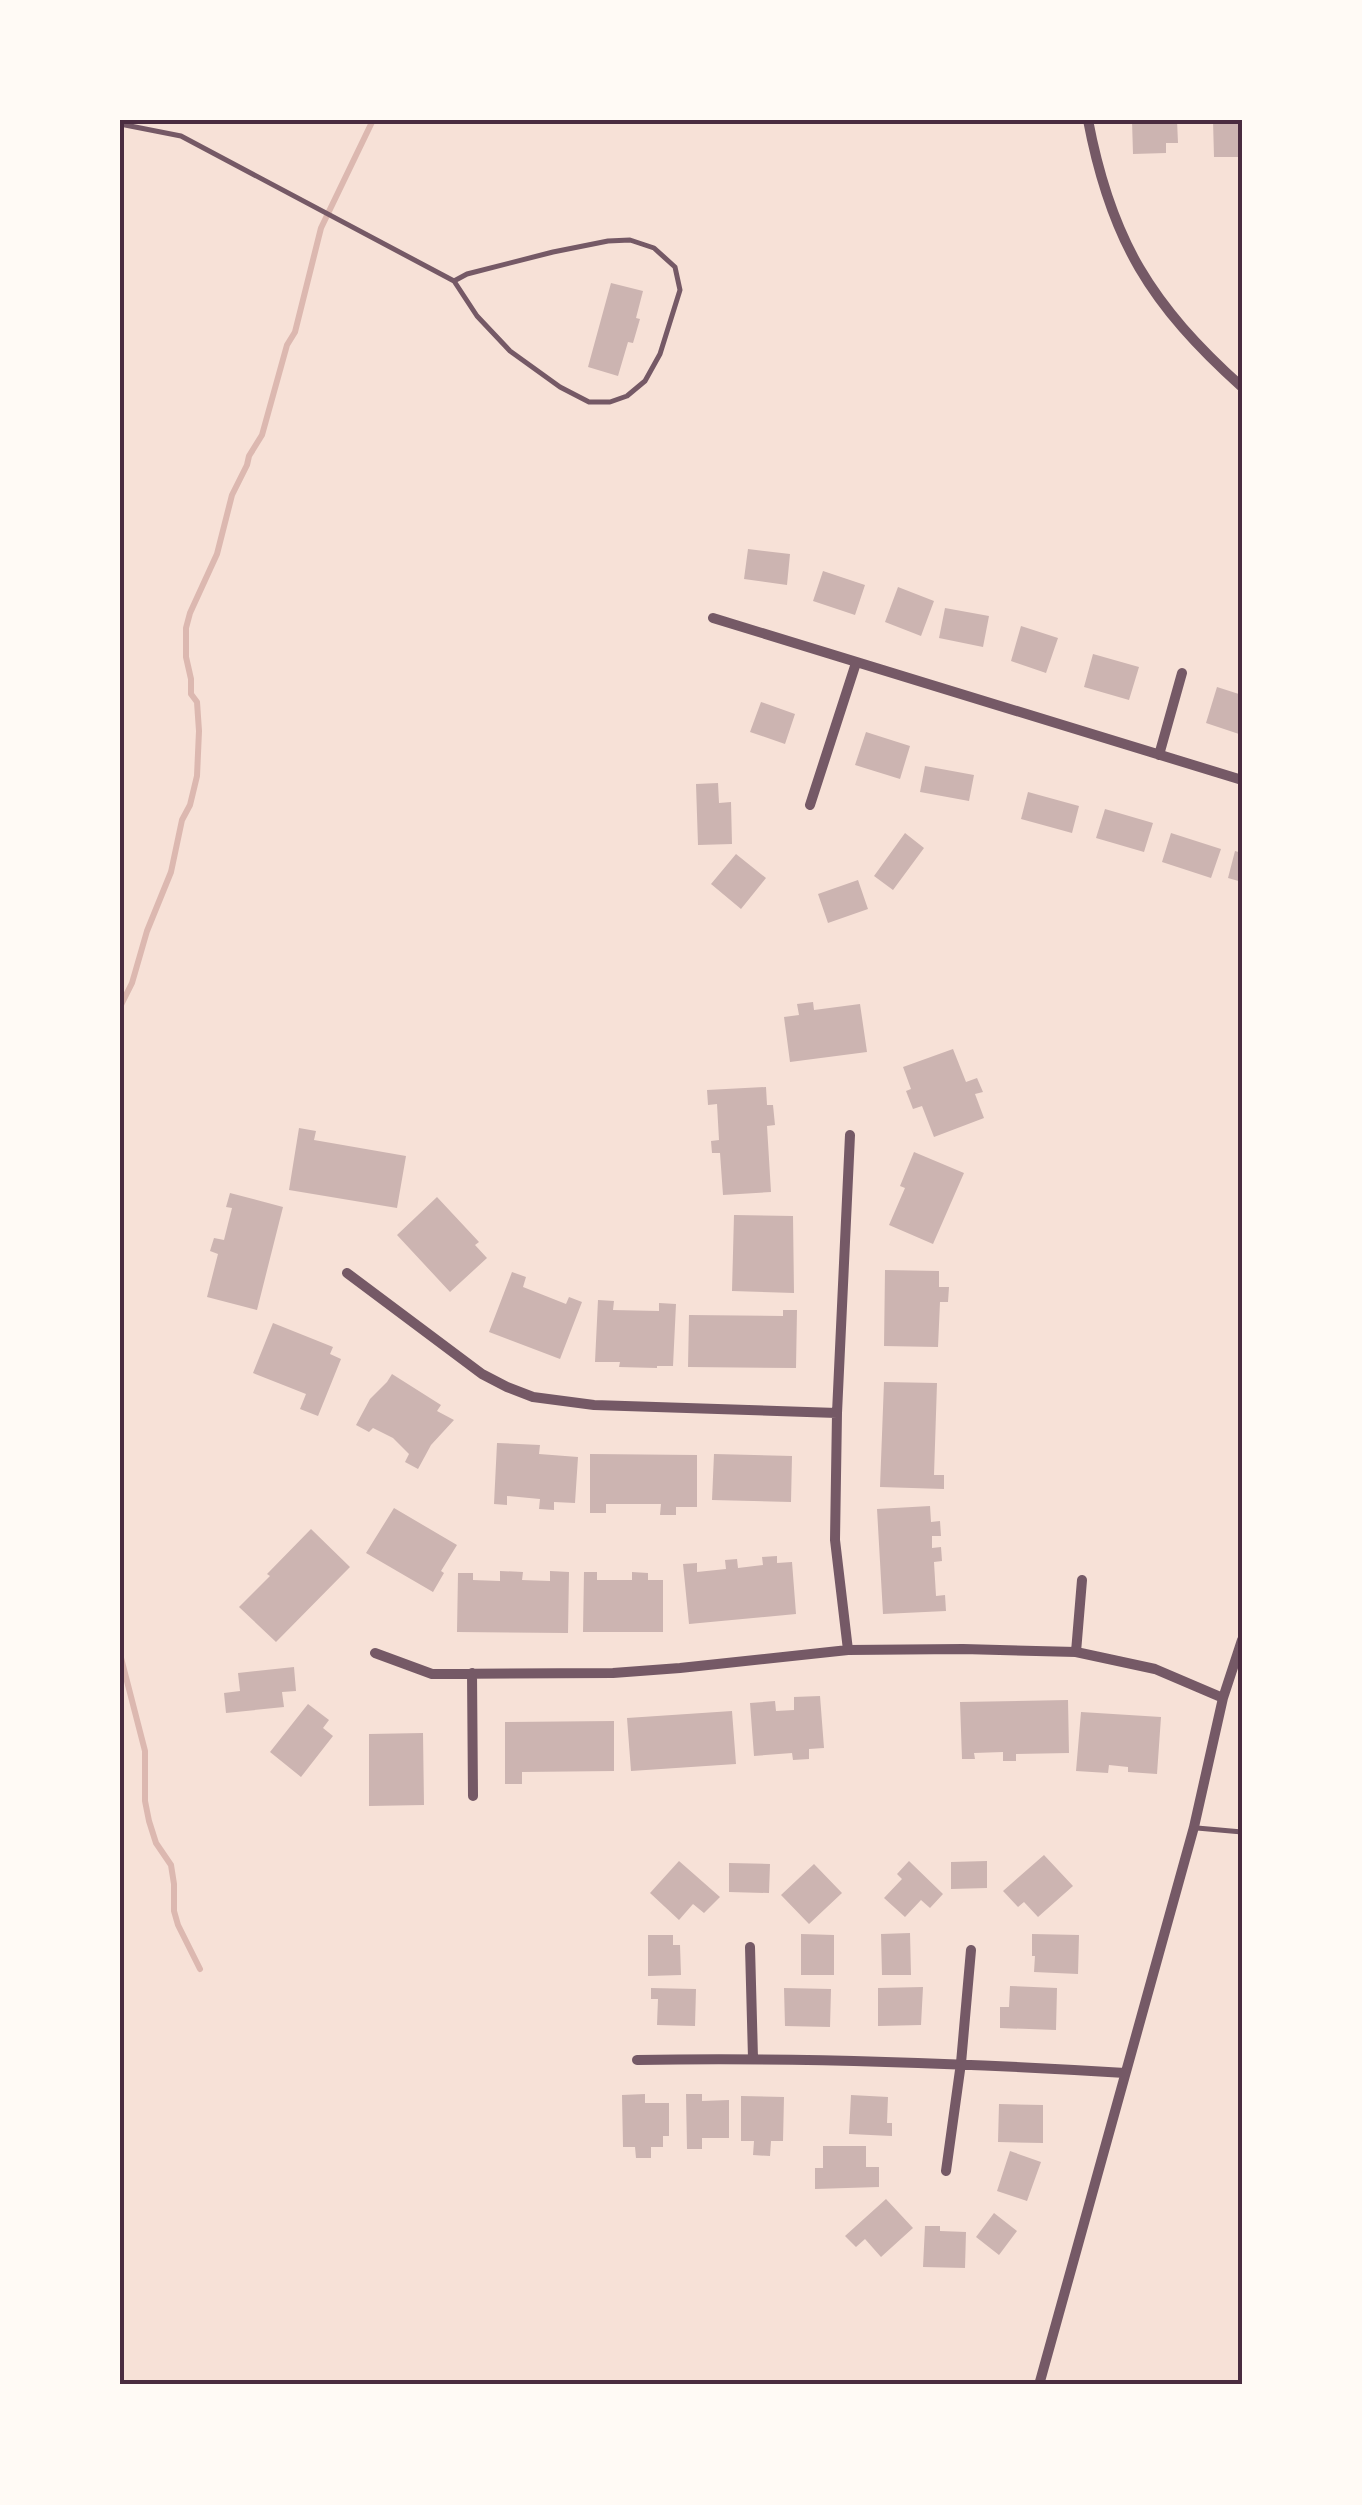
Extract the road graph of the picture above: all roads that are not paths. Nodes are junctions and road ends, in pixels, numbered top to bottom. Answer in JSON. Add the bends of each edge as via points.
{"nodes":[{"id":1,"x":1088,"y":120,"type":"edge"},
{"id":2,"x":120,"y":124,"type":"edge"},
{"id":3,"x":454,"y":280,"type":"junction"},
{"id":4,"x":1242,"y":387,"type":"edge"},
{"id":5,"x":713,"y":618,"type":"dead end"},
{"id":6,"x":856,"y":662,"type":"junction"},
{"id":7,"x":1182,"y":673,"type":"dead end"},
{"id":8,"x":1159,"y":755,"type":"junction"},
{"id":9,"x":1242,"y":780,"type":"edge"},
{"id":10,"x":810,"y":804,"type":"dead end"},
{"id":11,"x":850,"y":1135,"type":"dead end"},
{"id":12,"x":347,"y":1273,"type":"dead end"},
{"id":13,"x":837,"y":1413,"type":"junction"},
{"id":14,"x":1082,"y":1580,"type":"dead end"},
{"id":15,"x":1242,"y":1640,"type":"edge"},
{"id":16,"x":848,"y":1650,"type":"junction"},
{"id":17,"x":1076,"y":1652,"type":"junction"},
{"id":18,"x":375,"y":1653,"type":"dead end"},
{"id":19,"x":472,"y":1673,"type":"junction"},
{"id":20,"x":1223,"y":1698,"type":"junction"},
{"id":21,"x":472,"y":1796,"type":"dead end"},
{"id":22,"x":1194,"y":1827,"type":"junction"},
{"id":23,"x":1242,"y":1832,"type":"edge"},
{"id":24,"x":750,"y":1948,"type":"dead end"},
{"id":25,"x":971,"y":1950,"type":"dead end"},
{"id":26,"x":754,"y":2058,"type":"junction"},
{"id":27,"x":637,"y":2060,"type":"dead end"},
{"id":28,"x":961,"y":2063,"type":"junction"},
{"id":29,"x":1125,"y":2073,"type":"junction"},
{"id":30,"x":946,"y":2171,"type":"dead end"},
{"id":31,"x":1039,"y":2385,"type":"edge"}],
"edges":[{"from":1,"to":4,"type":"street","via":[[1110,209],[1134,261],[1162,306]]},
{"from":2,"to":3,"type":"lane","via":[[181,136]]},
{"from":3,"to":3,"type":"lane","via":[[553,252],[630,240],[654,248],[675,267],[680,290],[644,382],[627,396],[589,402],[510,350]]},
{"from":5,"to":6,"type":"street"},
{"from":6,"to":8,"type":"street"},
{"from":6,"to":10,"type":"street"},
{"from":7,"to":8,"type":"street"},
{"from":8,"to":9,"type":"street"},
{"from":11,"to":13,"type":"street"},
{"from":12,"to":13,"type":"street","via":[[482,1374],[533,1396]]},
{"from":13,"to":16,"type":"street","via":[[835,1540]]},
{"from":14,"to":17,"type":"street"},
{"from":15,"to":20,"type":"street"},
{"from":16,"to":17,"type":"street"},
{"from":16,"to":19,"type":"street","via":[[680,1668]]},
{"from":17,"to":20,"type":"street","via":[[1155,1669]]},
{"from":18,"to":19,"type":"street","via":[[432,1674]]},
{"from":19,"to":21,"type":"street"},
{"from":20,"to":22,"type":"street"},
{"from":22,"to":23,"type":"lane"},
{"from":22,"to":29,"type":"street"},
{"from":24,"to":26,"type":"street"},
{"from":25,"to":28,"type":"street"},
{"from":26,"to":27,"type":"street"},
{"from":26,"to":28,"type":"street"},
{"from":28,"to":29,"type":"street"},
{"from":28,"to":30,"type":"street"},
{"from":29,"to":31,"type":"street"}]}
